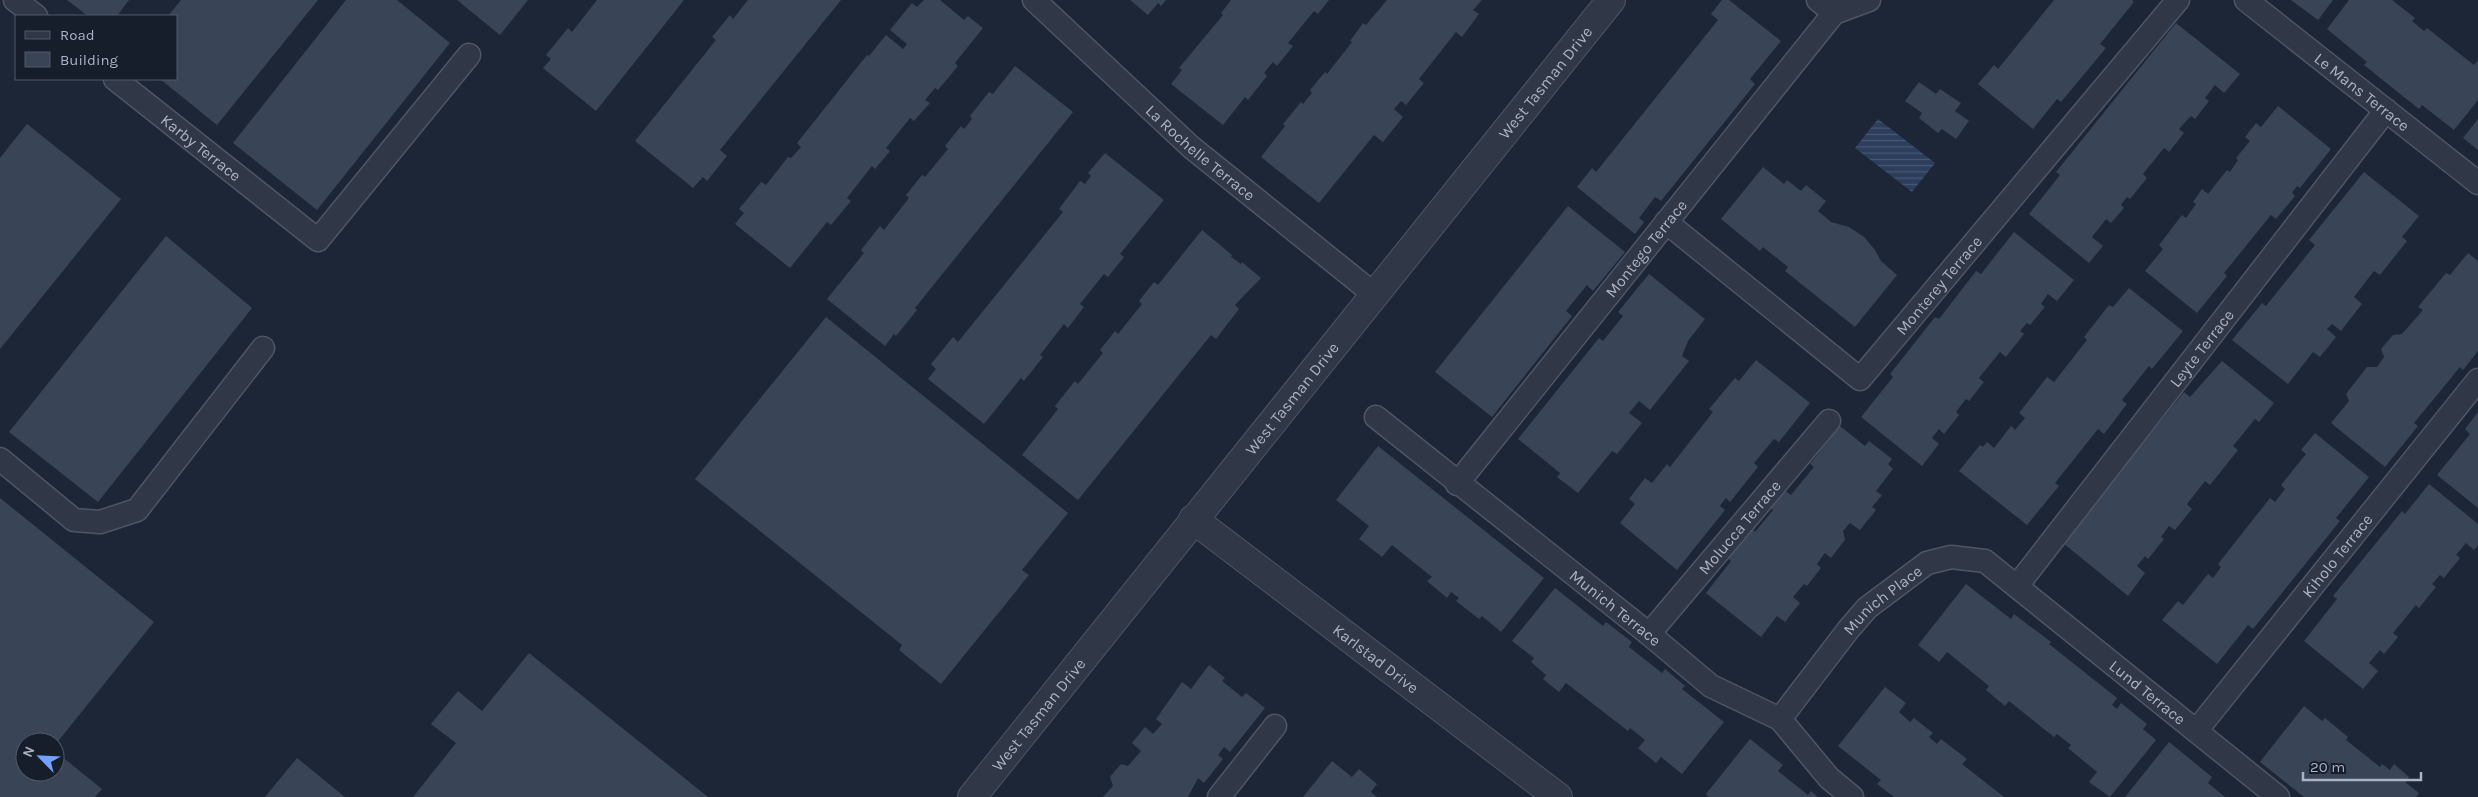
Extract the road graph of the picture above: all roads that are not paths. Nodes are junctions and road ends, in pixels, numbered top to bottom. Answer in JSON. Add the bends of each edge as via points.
{"nodes":[{"id":1,"x":15,"y":0,"type":"edge"},
{"id":2,"x":1034,"y":0,"type":"edge"},
{"id":3,"x":1612,"y":0,"type":"edge"},
{"id":4,"x":1869,"y":0,"type":"edge"},
{"id":5,"x":2178,"y":0,"type":"edge"},
{"id":6,"x":2246,"y":0,"type":"edge"},
{"id":7,"x":1826,"y":6,"type":"edge"},
{"id":8,"x":35,"y":15,"type":"edge"},
{"id":9,"x":469,"y":55,"type":"dead end"},
{"id":10,"x":116,"y":80,"type":"edge"},
{"id":11,"x":2386,"y":110,"type":"junction"},
{"id":12,"x":2478,"y":182,"type":"edge"},
{"id":13,"x":1666,"y":222,"type":"junction"},
{"id":14,"x":1375,"y":295,"type":"junction"},
{"id":15,"x":263,"y":348,"type":"dead end"},
{"id":16,"x":2478,"y":380,"type":"edge"},
{"id":17,"x":1376,"y":417,"type":"dead end"},
{"id":18,"x":1829,"y":421,"type":"dead end"},
{"id":19,"x":0,"y":459,"type":"edge"},
{"id":20,"x":1457,"y":484,"type":"junction"},
{"id":21,"x":1194,"y":519,"type":"junction"},
{"id":22,"x":2017,"y":586,"type":"junction"},
{"id":23,"x":1649,"y":634,"type":"junction"},
{"id":24,"x":1780,"y":719,"type":"junction"},
{"id":25,"x":1275,"y":726,"type":"dead end"},
{"id":26,"x":2196,"y":731,"type":"junction"},
{"id":27,"x":1224,"y":795,"type":"edge"},
{"id":28,"x":972,"y":797,"type":"edge"},
{"id":29,"x":1558,"y":797,"type":"edge"},
{"id":30,"x":1852,"y":797,"type":"edge"},
{"id":31,"x":2278,"y":797,"type":"edge"}],
"edges":[{"from":1,"to":8,"type":"lane"},
{"from":2,"to":14,"type":"lane","name":"La Rochelle Terrace","via":[[1191,147]]},
{"from":3,"to":14,"type":"street","name":"West Tasman Drive"},
{"from":4,"to":7,"type":"lane","name":"Montego Terrace"},
{"from":5,"to":13,"type":"lane","name":"Monterey Terrace","via":[[1860,379]]},
{"from":6,"to":11,"type":"lane","name":"Le Mans Terrace"},
{"from":7,"to":13,"type":"lane","name":"Montego Terrace"},
{"from":9,"to":10,"type":"lane","name":"Karby Terrace","via":[[318,240]]},
{"from":11,"to":12,"type":"lane","name":"Le Mans Terrace"},
{"from":11,"to":22,"type":"lane","name":"Leyte Terrace"},
{"from":13,"to":20,"type":"lane","name":"Montego Terrace"},
{"from":14,"to":21,"type":"street","name":"West Tasman Drive"},
{"from":15,"to":19,"type":"lane","via":[[137,510],[100,522],[74,520]]},
{"from":16,"to":26,"type":"lane","name":"Kiholo Terrace"},
{"from":17,"to":20,"type":"lane","name":"Munich Terrace"},
{"from":18,"to":23,"type":"lane","name":"Molucca Terrace"},
{"from":20,"to":23,"type":"lane","name":"Munich Terrace"},
{"from":21,"to":28,"type":"street","name":"West Tasman Drive"},
{"from":21,"to":29,"type":"street","name":"Karlstad Drive"},
{"from":22,"to":24,"type":"lane","name":"Munich Place","via":[[1985,561],[1952,557],[1927,563],[1867,608]]},
{"from":22,"to":26,"type":"lane","name":"Lund Terrace"},
{"from":23,"to":24,"type":"lane","name":"Munich Terrace","via":[[1711,686]]},
{"from":24,"to":30,"type":"lane","name":"Munich Terrace","via":[[1829,778]]},
{"from":25,"to":27,"type":"lane"},
{"from":26,"to":31,"type":"lane","name":"Lund Terrace"}]}
